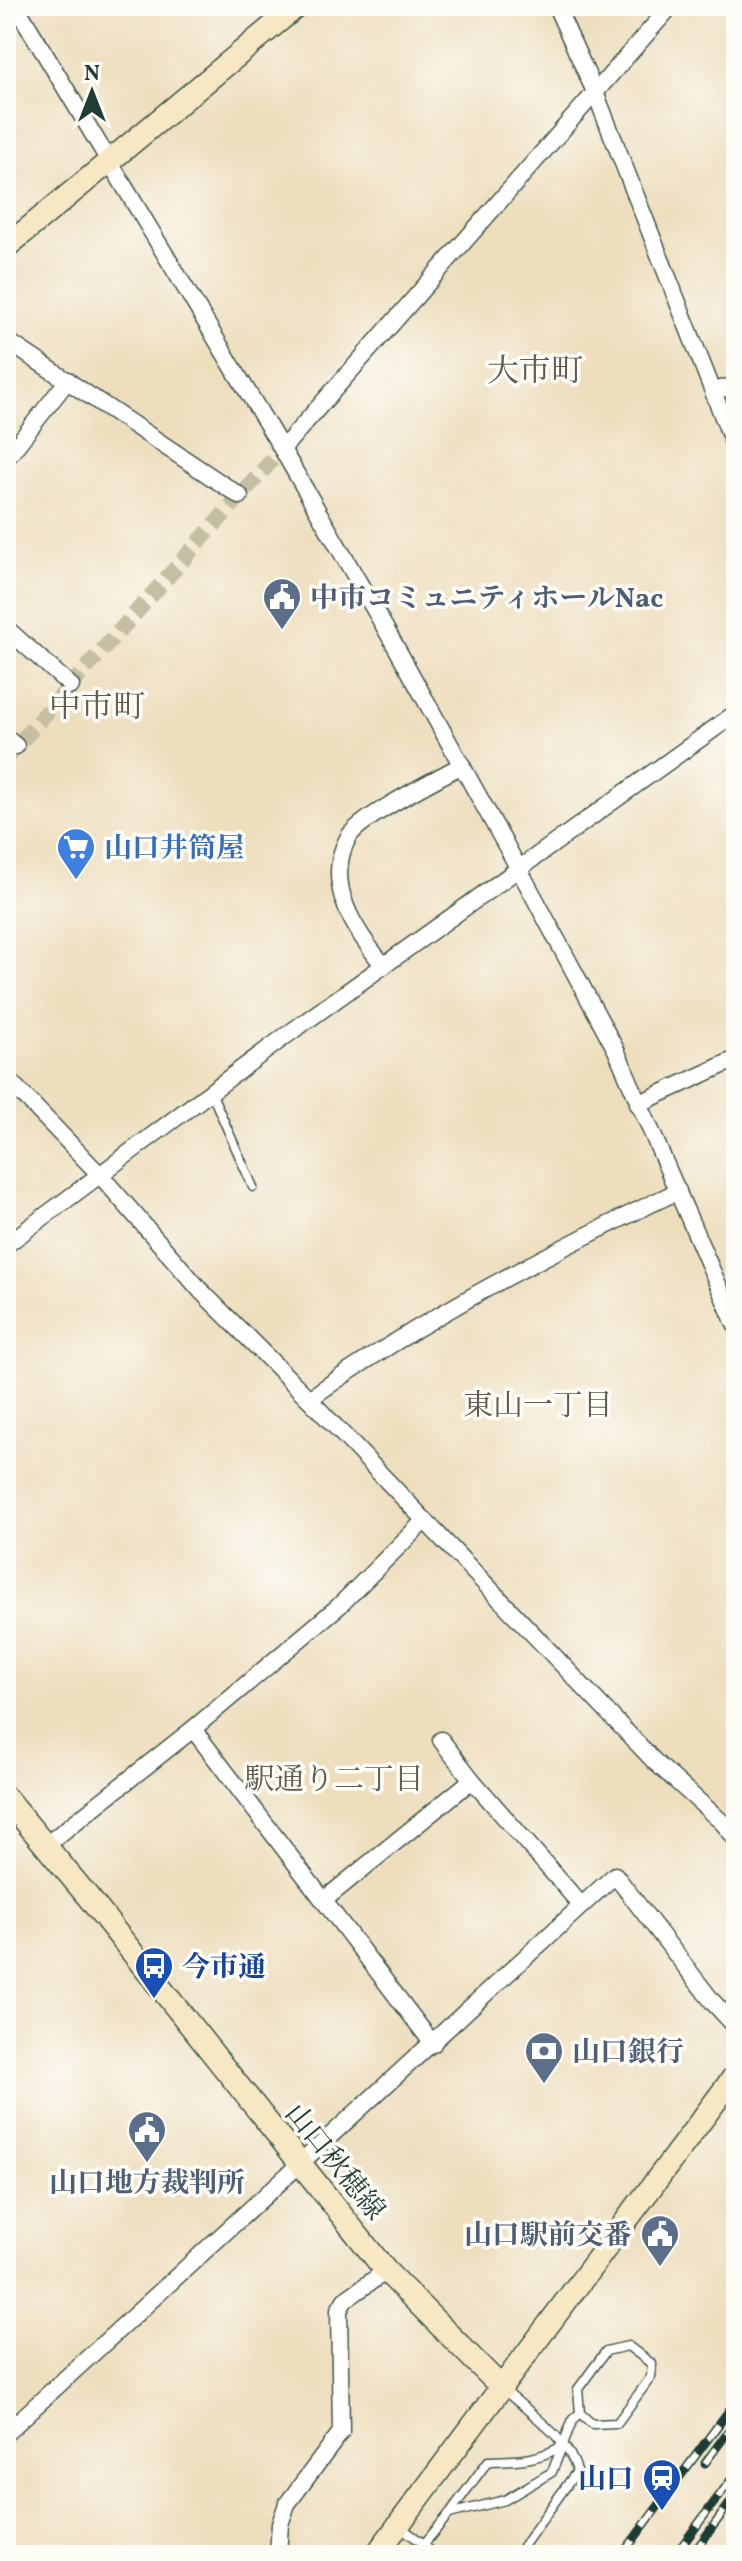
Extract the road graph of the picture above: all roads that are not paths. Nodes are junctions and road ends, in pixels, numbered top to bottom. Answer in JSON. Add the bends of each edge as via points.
{"nodes":[{"id":1,"x":16,"y":6,"type":"edge"},
{"id":2,"x":297,"y":6,"type":"edge"},
{"id":3,"x":556,"y":6,"type":"edge"},
{"id":4,"x":671,"y":6,"type":"edge"},
{"id":5,"x":595,"y":92,"type":"junction"},
{"id":6,"x":110,"y":160,"type":"junction"},
{"id":7,"x":6,"y":247,"type":"edge"},
{"id":8,"x":6,"y":340,"type":"edge"},
{"id":9,"x":68,"y":380,"type":"junction"},
{"id":10,"x":736,"y":385,"type":"edge"},
{"id":11,"x":714,"y":391,"type":"junction"},
{"id":12,"x":282,"y":449,"type":"junction"},
{"id":13,"x":736,"y":450,"type":"edge"},
{"id":14,"x":6,"y":459,"type":"edge"},
{"id":15,"x":240,"y":496,"type":"dead end"},
{"id":16,"x":6,"y":628,"type":"edge"},
{"id":17,"x":71,"y":686,"type":"dead end"},
{"id":18,"x":736,"y":713,"type":"edge"},
{"id":19,"x":462,"y":765,"type":"junction"},
{"id":20,"x":519,"y":869,"type":"junction"},
{"id":21,"x":384,"y":966,"type":"junction"},
{"id":22,"x":736,"y":1059,"type":"edge"},
{"id":23,"x":6,"y":1077,"type":"edge"},
{"id":24,"x":211,"y":1092,"type":"junction"},
{"id":25,"x":638,"y":1104,"type":"junction"},
{"id":26,"x":101,"y":1176,"type":"junction"},
{"id":27,"x":253,"y":1187,"type":"dead end"},
{"id":28,"x":678,"y":1191,"type":"junction"},
{"id":29,"x":6,"y":1245,"type":"edge"},
{"id":30,"x":736,"y":1326,"type":"edge"},
{"id":31,"x":309,"y":1399,"type":"junction"},
{"id":32,"x":425,"y":1520,"type":"junction"},
{"id":33,"x":193,"y":1729,"type":"junction"},
{"id":34,"x":441,"y":1740,"type":"dead end"},
{"id":35,"x":472,"y":1780,"type":"junction"},
{"id":36,"x":6,"y":1798,"type":"edge"},
{"id":37,"x":736,"y":1839,"type":"edge"},
{"id":38,"x":46,"y":1845,"type":"junction"},
{"id":39,"x":324,"y":1900,"type":"junction"},
{"id":40,"x":581,"y":1905,"type":"junction"},
{"id":41,"x":736,"y":2027,"type":"edge"},
{"id":42,"x":433,"y":2044,"type":"junction"},
{"id":43,"x":736,"y":2074,"type":"edge"},
{"id":44,"x":300,"y":2163,"type":"junction"},
{"id":45,"x":386,"y":2271,"type":"junction"},
{"id":46,"x":502,"y":2388,"type":"junction"},
{"id":47,"x":580,"y":2413,"type":"junction"},
{"id":48,"x":6,"y":2433,"type":"edge"},
{"id":49,"x":564,"y":2444,"type":"junction"},
{"id":50,"x":449,"y":2514,"type":"junction"},
{"id":51,"x":399,"y":2526,"type":"junction"},
{"id":52,"x":424,"y":2544,"type":"junction"},
{"id":53,"x":278,"y":2555,"type":"edge"},
{"id":54,"x":376,"y":2555,"type":"edge"},
{"id":55,"x":433,"y":2555,"type":"edge"},
{"id":56,"x":517,"y":2555,"type":"edge"}],
"edges":[{"from":1,"to":6,"type":"street"},
{"from":2,"to":6,"type":"main road"},
{"from":3,"to":5,"type":"street"},
{"from":4,"to":5,"type":"street"},
{"from":5,"to":11,"type":"street"},
{"from":5,"to":12,"type":"street"},
{"from":6,"to":7,"type":"main road"},
{"from":6,"to":12,"type":"street"},
{"from":8,"to":9,"type":"street"},
{"from":9,"to":14,"type":"street"},
{"from":9,"to":15,"type":"street"},
{"from":10,"to":11,"type":"street"},
{"from":11,"to":13,"type":"street"},
{"from":12,"to":19,"type":"street"},
{"from":16,"to":17,"type":"street"},
{"from":18,"to":20,"type":"street"},
{"from":19,"to":20,"type":"street"},
{"from":19,"to":21,"type":"street","via":[[348,836],[338,871],[342,900]]},
{"from":20,"to":21,"type":"street"},
{"from":20,"to":25,"type":"street","via":[[616,1050]]},
{"from":21,"to":24,"type":"street"},
{"from":22,"to":25,"type":"street"},
{"from":23,"to":26,"type":"street"},
{"from":24,"to":26,"type":"street"},
{"from":24,"to":27,"type":"lane"},
{"from":25,"to":28,"type":"street"},
{"from":26,"to":29,"type":"street"},
{"from":26,"to":31,"type":"street","via":[[201,1291]]},
{"from":28,"to":30,"type":"street"},
{"from":28,"to":31,"type":"street","via":[[482,1290],[371,1355]]},
{"from":31,"to":32,"type":"street"},
{"from":32,"to":33,"type":"street","via":[[339,1606]]},
{"from":32,"to":37,"type":"street","via":[[655,1762]]},
{"from":33,"to":38,"type":"street"},
{"from":33,"to":39,"type":"street"},
{"from":34,"to":35,"type":"street"},
{"from":35,"to":39,"type":"street"},
{"from":35,"to":40,"type":"street"},
{"from":36,"to":38,"type":"main road","name":"山口秋穂線"},
{"from":38,"to":44,"type":"main road","name":"山口秋穂線"},
{"from":39,"to":42,"type":"street"},
{"from":40,"to":41,"type":"street","via":[[615,1875]]},
{"from":40,"to":42,"type":"street"},
{"from":42,"to":44,"type":"street"},
{"from":43,"to":46,"type":"main road"},
{"from":44,"to":45,"type":"main road","name":"山口秋穂線"},
{"from":44,"to":48,"type":"street"},
{"from":45,"to":46,"type":"main road","name":"山口秋穂線"},
{"from":45,"to":53,"type":"street","via":[[339,2310],[341,2432],[287,2504]]},
{"from":46,"to":49,"type":"lane"},
{"from":46,"to":51,"type":"main road"},
{"from":47,"to":47,"type":"lane","via":[[578,2389],[606,2351],[628,2346],[652,2364],[651,2377],[617,2423],[592,2424]]},
{"from":47,"to":49,"type":"lane"},
{"from":49,"to":50,"type":"lane","via":[[552,2472],[505,2500]]},
{"from":49,"to":50,"type":"lane","via":[[545,2456],[488,2461]]},
{"from":49,"to":56,"type":"lane","via":[[577,2471]]},
{"from":50,"to":52,"type":"lane"},
{"from":51,"to":52,"type":"lane"},
{"from":51,"to":54,"type":"main road"},
{"from":52,"to":55,"type":"lane"}]}
